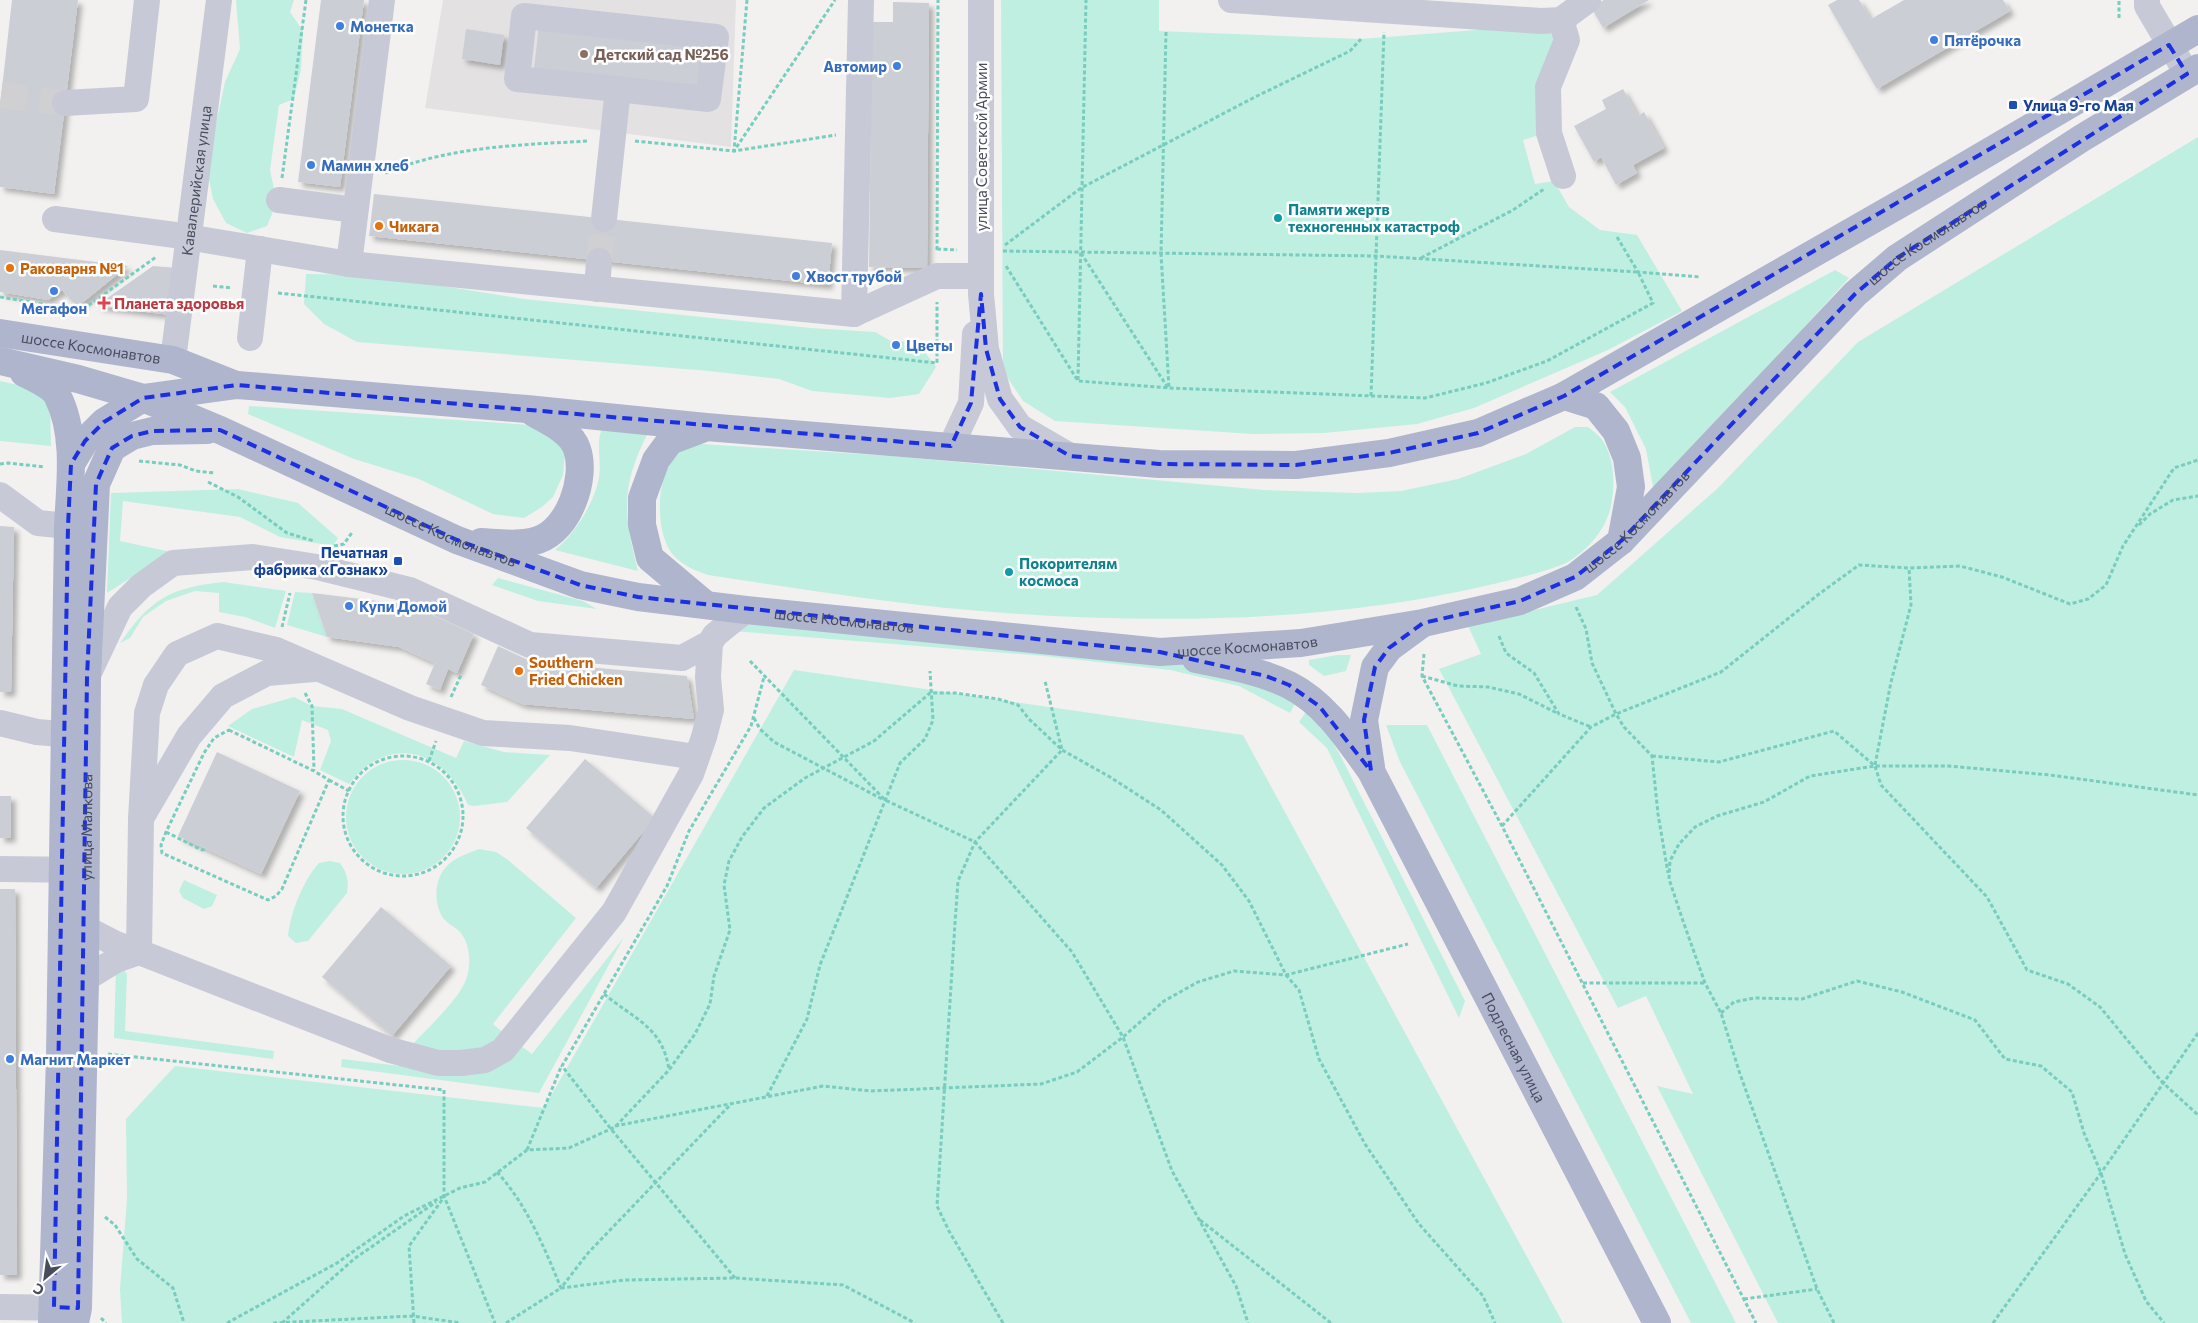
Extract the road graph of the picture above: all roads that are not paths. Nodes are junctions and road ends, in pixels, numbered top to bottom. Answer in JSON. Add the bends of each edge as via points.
{"nodes":[{"id":1,"x":147,"y":0,"type":"edge"},
{"id":2,"x":219,"y":0,"type":"edge"},
{"id":3,"x":382,"y":0,"type":"edge"},
{"id":4,"x":861,"y":0,"type":"edge"},
{"id":5,"x":981,"y":0,"type":"edge"},
{"id":6,"x":1231,"y":0,"type":"edge"},
{"id":7,"x":1588,"y":0,"type":"edge"},
{"id":8,"x":2147,"y":0,"type":"edge"},
{"id":9,"x":1478,"y":8,"type":"edge"},
{"id":10,"x":1560,"y":20,"type":"junction"},
{"id":11,"x":2198,"y":29,"type":"edge"},
{"id":12,"x":2169,"y":45,"type":"junction"},
{"id":13,"x":2192,"y":71,"type":"edge"},
{"id":14,"x":618,"y":89,"type":"junction"},
{"id":15,"x":65,"y":103,"type":"tunnel mouth"},
{"id":16,"x":1563,"y":176,"type":"road end"},
{"id":17,"x":279,"y":200,"type":"road end"},
{"id":18,"x":355,"y":210,"type":"junction"},
{"id":19,"x":55,"y":219,"type":"dead end"},
{"id":20,"x":604,"y":219,"type":"tunnel mouth"},
{"id":21,"x":181,"y":236,"type":"junction"},
{"id":22,"x":260,"y":249,"type":"junction"},
{"id":23,"x":599,"y":260,"type":"tunnel mouth"},
{"id":24,"x":349,"y":264,"type":"junction"},
{"id":25,"x":980,"y":285,"type":"junction"},
{"id":26,"x":597,"y":289,"type":"junction"},
{"id":27,"x":854,"y":314,"type":"junction"},
{"id":28,"x":0,"y":333,"type":"edge"},
{"id":29,"x":250,"y":338,"type":"dead end"},
{"id":30,"x":173,"y":360,"type":"junction"},
{"id":31,"x":2,"y":362,"type":"edge"},
{"id":32,"x":237,"y":385,"type":"junction"},
{"id":33,"x":1564,"y":396,"type":"junction"},
{"id":34,"x":144,"y":398,"type":"junction"},
{"id":35,"x":527,"y":409,"type":"junction"},
{"id":36,"x":706,"y":427,"type":"junction"},
{"id":37,"x":220,"y":430,"type":"junction"},
{"id":38,"x":951,"y":446,"type":"junction"},
{"id":39,"x":1070,"y":456,"type":"junction"},
{"id":40,"x":58,"y":466,"type":"junction"},
{"id":41,"x":0,"y":496,"type":"edge"},
{"id":42,"x":68,"y":526,"type":"junction"},
{"id":43,"x":457,"y":540,"type":"junction"},
{"id":44,"x":1621,"y":541,"type":"junction"},
{"id":45,"x":702,"y":605,"type":"junction"},
{"id":46,"x":746,"y":610,"type":"junction"},
{"id":47,"x":1423,"y":623,"type":"junction"},
{"id":48,"x":710,"y":643,"type":"junction"},
{"id":49,"x":1160,"y":652,"type":"junction"},
{"id":50,"x":317,"y":668,"type":"junction"},
{"id":51,"x":87,"y":677,"type":"junction"},
{"id":52,"x":0,"y":723,"type":"edge"},
{"id":53,"x":75,"y":736,"type":"junction"},
{"id":54,"x":696,"y":757,"type":"junction"},
{"id":55,"x":1371,"y":771,"type":"junction"},
{"id":56,"x":141,"y":818,"type":"junction"},
{"id":57,"x":0,"y":869,"type":"edge"},
{"id":58,"x":74,"y":870,"type":"junction"},
{"id":59,"x":85,"y":928,"type":"junction"},
{"id":60,"x":140,"y":952,"type":"junction"},
{"id":61,"x":85,"y":979,"type":"junction"},
{"id":62,"x":0,"y":1307,"type":"edge"},
{"id":63,"x":65,"y":1315,"type":"edge"},
{"id":64,"x":1657,"y":1323,"type":"edge"}],
"edges":[{"from":1,"to":15,"type":"street","via":[[136,99]]},
{"from":2,"to":21,"type":"street","name":"Кавалерийская улица"},
{"from":3,"to":18,"type":"street"},
{"from":4,"to":27,"type":"street"},
{"from":5,"to":25,"type":"street","name":"улица Советской Армии"},
{"from":6,"to":9,"type":"street","via":[[1385,10]]},
{"from":7,"to":10,"type":"street"},
{"from":8,"to":12,"type":"street","via":[[2147,6]]},
{"from":9,"to":10,"type":"street","via":[[1541,21]]},
{"from":10,"to":16,"type":"street","via":[[1567,40],[1548,87],[1549,133]]},
{"from":11,"to":12,"type":"main road","name":"шоссе Космонавтов"},
{"from":12,"to":13,"type":"street"},
{"from":12,"to":33,"type":"main road","name":"шоссе Космонавтов","via":[[1914,196]]},
{"from":13,"to":44,"type":"main road","name":"шоссе Космонавтов","via":[[1897,258],[1855,294]]},
{"from":14,"to":14,"type":"street","via":[[517,79],[524,16],[716,38],[708,99]]},
{"from":14,"to":20,"type":"street"},
{"from":17,"to":18,"type":"street"},
{"from":18,"to":24,"type":"street"},
{"from":19,"to":21,"type":"street"},
{"from":21,"to":22,"type":"street"},
{"from":21,"to":30,"type":"street","name":"Кавалерийская улица"},
{"from":22,"to":24,"type":"street"},
{"from":22,"to":29,"type":"street"},
{"from":23,"to":26,"type":"street"},
{"from":24,"to":26,"type":"street"},
{"from":25,"to":27,"type":"street","via":[[936,276]]},
{"from":25,"to":38,"type":"street","name":"улица Советской Армии","via":[[971,403]]},
{"from":25,"to":39,"type":"street","name":"улица Советской Армии","via":[[986,348],[1000,399],[1020,427]]},
{"from":26,"to":27,"type":"street"},
{"from":28,"to":30,"type":"main road","name":"шоссе Космонавтов"},
{"from":30,"to":32,"type":"main road","name":"шоссе Космонавтов"},
{"from":31,"to":34,"type":"main road","name":"шоссе Космонавтов"},
{"from":31,"to":40,"type":"main road","name":"улица Малкова","via":[[58,395],[66,424]]},
{"from":32,"to":34,"type":"main road","name":"шоссе Космонавтов"},
{"from":32,"to":35,"type":"main road","name":"шоссе Космонавтов"},
{"from":33,"to":39,"type":"main road","name":"шоссе Космонавтов","via":[[1478,433],[1389,453],[1296,465],[1159,464]]},
{"from":33,"to":44,"type":"main road","via":[[1596,406],[1616,431],[1627,458],[1631,487]]},
{"from":34,"to":37,"type":"main road","name":"шоссе Космонавтов"},
{"from":34,"to":40,"type":"main road","name":"улица Малкова","via":[[104,422]]},
{"from":35,"to":36,"type":"main road","name":"шоссе Космонавтов"},
{"from":35,"to":43,"type":"main road","via":[[565,432],[577,449],[580,475],[573,504],[557,526],[540,540],[513,544]]},
{"from":36,"to":38,"type":"main road","name":"шоссе Космонавтов"},
{"from":36,"to":45,"type":"main road","via":[[670,441],[656,460],[642,498],[642,526],[650,558]]},
{"from":37,"to":43,"type":"main road","name":"шоссе Космонавтов"},
{"from":37,"to":51,"type":"main road","name":"улица Малкова","via":[[152,430],[132,436],[112,448],[96,484]]},
{"from":38,"to":39,"type":"main road","name":"шоссе Космонавтов"},
{"from":40,"to":42,"type":"main road","name":"улица Малкова"},
{"from":41,"to":42,"type":"street","via":[[38,524]]},
{"from":42,"to":53,"type":"main road","name":"улица Малкова"},
{"from":43,"to":45,"type":"main road","name":"шоссе Космонавтов","via":[[580,584],[638,597]]},
{"from":44,"to":47,"type":"main road","name":"шоссе Космонавтов","via":[[1575,577],[1520,601]]},
{"from":45,"to":46,"type":"main road","name":"шоссе Космонавтов"},
{"from":45,"to":48,"type":"street"},
{"from":46,"to":48,"type":"street","via":[[715,635]]},
{"from":46,"to":49,"type":"main road","name":"шоссе Космонавтов"},
{"from":47,"to":49,"type":"main road","name":"шоссе Космонавтов","via":[[1302,643]]},
{"from":47,"to":55,"type":"main road","via":[[1389,648],[1375,667],[1364,720]]},
{"from":48,"to":51,"type":"street","via":[[682,658],[530,645],[410,590],[318,567],[253,557],[173,563],[157,574],[120,607]]},
{"from":48,"to":54,"type":"street","via":[[708,678],[711,710]]},
{"from":49,"to":55,"type":"main road","via":[[1221,664],[1289,685],[1325,713]]},
{"from":50,"to":54,"type":"street","via":[[410,708],[483,733],[570,738]]},
{"from":50,"to":56,"type":"street","via":[[267,673],[223,696],[189,736]]},
{"from":50,"to":56,"type":"street","via":[[276,650],[217,636],[177,654],[156,685],[148,713]]},
{"from":51,"to":53,"type":"main road","name":"улица Малкова"},
{"from":52,"to":53,"type":"street"},
{"from":53,"to":58,"type":"main road","name":"улица Малкова"},
{"from":54,"to":60,"type":"street","via":[[691,774],[614,912],[513,1040],[485,1060],[438,1063],[390,1050]]},
{"from":55,"to":64,"type":"main road","name":"Подлесная улица"},
{"from":56,"to":60,"type":"street"},
{"from":57,"to":58,"type":"street"},
{"from":58,"to":59,"type":"main road","name":"улица Малкова"},
{"from":58,"to":63,"type":"main road","name":"улица Малкова"},
{"from":59,"to":60,"type":"street"},
{"from":59,"to":61,"type":"main road","name":"улица Малкова"},
{"from":60,"to":61,"type":"street","via":[[116,960]]},
{"from":61,"to":63,"type":"main road","name":"улица Малкова"},
{"from":62,"to":63,"type":"street"}]}
